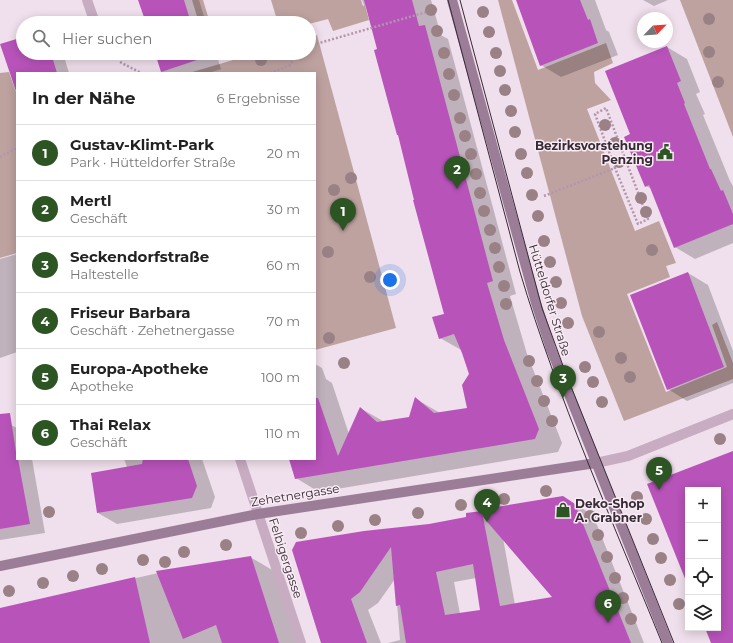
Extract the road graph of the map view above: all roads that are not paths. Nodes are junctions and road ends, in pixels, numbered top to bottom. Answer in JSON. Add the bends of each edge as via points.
{"nodes":[{"id":1,"x":87,"y":0,"type":"edge"},
{"id":2,"x":453,"y":3,"type":"edge"},
{"id":3,"x":93,"y":16,"type":"edge"},
{"id":4,"x":733,"y":414,"type":"edge"},
{"id":5,"x":240,"y":460,"type":"edge"},
{"id":6,"x":596,"y":463,"type":"junction"},
{"id":7,"x":258,"y":514,"type":"junction"},
{"id":8,"x":0,"y":566,"type":"edge"},
{"id":9,"x":301,"y":643,"type":"edge"},
{"id":10,"x":668,"y":643,"type":"edge"}],
"edges":[{"from":1,"to":3,"type":"street"},
{"from":2,"to":6,"type":"main road","name":"Hütteldorfer Straße","via":[[536,304],[553,356]]},
{"from":4,"to":6,"type":"street","via":[[628,456]]},
{"from":5,"to":7,"type":"street","name":"Felbigergasse"},
{"from":6,"to":7,"type":"main road","name":"Zehetnergasse"},
{"from":6,"to":10,"type":"main road","name":"Hütteldorfer Straße"},
{"from":7,"to":8,"type":"main road","name":"Zehetnergasse"},
{"from":7,"to":9,"type":"street","name":"Felbigergasse"}]}
